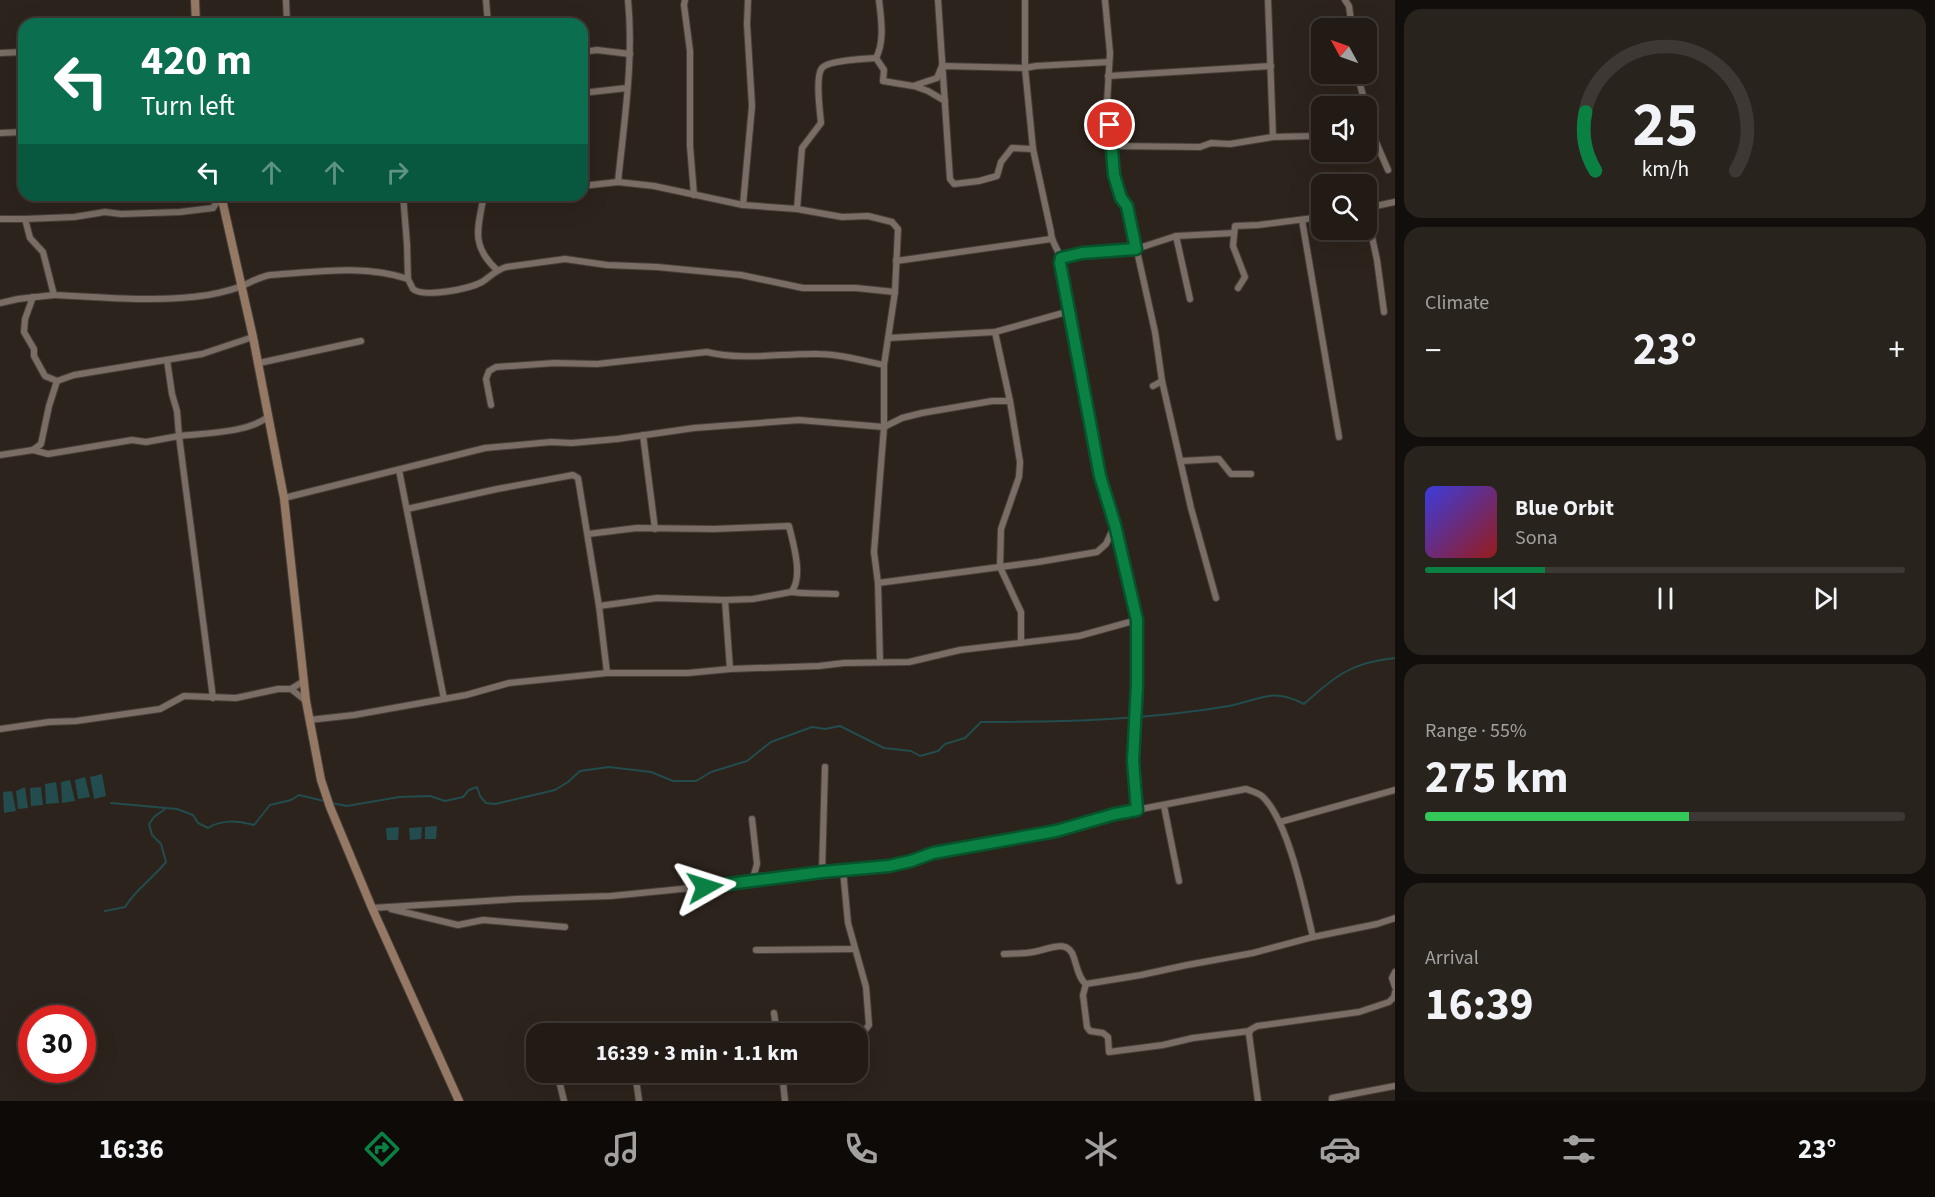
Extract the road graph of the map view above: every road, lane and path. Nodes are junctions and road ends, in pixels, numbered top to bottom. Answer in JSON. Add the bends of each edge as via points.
{"nodes":[{"id":1,"x":195,"y":0,"type":"edge"},
{"id":2,"x":286,"y":0,"type":"edge"},
{"id":3,"x":486,"y":0,"type":"edge"},
{"id":4,"x":628,"y":0,"type":"edge"},
{"id":5,"x":686,"y":0,"type":"edge"},
{"id":6,"x":748,"y":0,"type":"edge"},
{"id":7,"x":879,"y":0,"type":"edge"},
{"id":8,"x":938,"y":0,"type":"edge"},
{"id":9,"x":1025,"y":0,"type":"edge"},
{"id":10,"x":1105,"y":0,"type":"edge"},
{"id":11,"x":1268,"y":0,"type":"edge"},
{"id":12,"x":1345,"y":0,"type":"edge"},
{"id":13,"x":196,"y":18,"type":"edge"},
{"id":14,"x":287,"y":18,"type":"edge"},
{"id":15,"x":488,"y":18,"type":"edge"},
{"id":16,"x":1351,"y":18,"type":"edge"},
{"id":17,"x":588,"y":51,"type":"edge"},
{"id":18,"x":18,"y":52,"type":"edge"},
{"id":19,"x":0,"y":53,"type":"edge"},
{"id":20,"x":630,"y":54,"type":"junction"},
{"id":21,"x":876,"y":58,"type":"junction"},
{"id":22,"x":1109,"y":62,"type":"junction"},
{"id":23,"x":942,"y":66,"type":"junction"},
{"id":24,"x":1270,"y":66,"type":"junction"},
{"id":25,"x":1025,"y":68,"type":"junction"},
{"id":26,"x":1108,"y":76,"type":"junction"},
{"id":27,"x":913,"y":86,"type":"junction"},
{"id":28,"x":627,"y":88,"type":"junction"},
{"id":29,"x":588,"y":92,"type":"edge"},
{"id":30,"x":945,"y":101,"type":"junction"},
{"id":31,"x":18,"y":132,"type":"edge"},
{"id":32,"x":0,"y":133,"type":"edge"},
{"id":33,"x":1311,"y":136,"type":"edge"},
{"id":34,"x":1273,"y":138,"type":"junction"},
{"id":35,"x":1113,"y":146,"type":"junction"},
{"id":36,"x":1377,"y":148,"type":"edge"},
{"id":37,"x":1033,"y":149,"type":"junction"},
{"id":38,"x":1388,"y":170,"type":"dead end"},
{"id":39,"x":618,"y":182,"type":"junction"},
{"id":40,"x":588,"y":185,"type":"edge"},
{"id":41,"x":694,"y":195,"type":"junction"},
{"id":42,"x":217,"y":201,"type":"edge"},
{"id":43,"x":222,"y":201,"type":"edge"},
{"id":44,"x":404,"y":201,"type":"edge"},
{"id":45,"x":483,"y":201,"type":"edge"},
{"id":46,"x":1395,"y":202,"type":"edge"},
{"id":47,"x":743,"y":205,"type":"junction"},
{"id":48,"x":1377,"y":206,"type":"edge"},
{"id":49,"x":797,"y":209,"type":"junction"},
{"id":50,"x":0,"y":219,"type":"edge"},
{"id":51,"x":25,"y":219,"type":"junction"},
{"id":52,"x":1311,"y":219,"type":"edge"},
{"id":53,"x":1302,"y":220,"type":"junction"},
{"id":54,"x":1234,"y":233,"type":"junction"},
{"id":55,"x":1176,"y":236,"type":"junction"},
{"id":56,"x":1051,"y":239,"type":"junction"},
{"id":57,"x":1373,"y":240,"type":"edge"},
{"id":58,"x":1136,"y":249,"type":"junction"},
{"id":59,"x":1061,"y":258,"type":"junction"},
{"id":60,"x":896,"y":261,"type":"junction"},
{"id":61,"x":497,"y":270,"type":"junction"},
{"id":62,"x":408,"y":279,"type":"junction"},
{"id":63,"x":243,"y":286,"type":"junction"},
{"id":64,"x":1238,"y":288,"type":"dead end"},
{"id":65,"x":895,"y":292,"type":"junction"},
{"id":66,"x":54,"y":295,"type":"junction"},
{"id":67,"x":33,"y":297,"type":"junction"},
{"id":68,"x":1190,"y":299,"type":"dead end"},
{"id":69,"x":0,"y":303,"type":"edge"},
{"id":70,"x":1070,"y":311,"type":"junction"},
{"id":71,"x":1384,"y":312,"type":"dead end"},
{"id":72,"x":995,"y":332,"type":"junction"},
{"id":73,"x":253,"y":337,"type":"junction"},
{"id":74,"x":888,"y":338,"type":"junction"},
{"id":75,"x":361,"y":340,"type":"dead end"},
{"id":76,"x":167,"y":360,"type":"junction"},
{"id":77,"x":259,"y":363,"type":"junction"},
{"id":78,"x":884,"y":365,"type":"junction"},
{"id":79,"x":57,"y":381,"type":"junction"},
{"id":80,"x":1162,"y":381,"type":"junction"},
{"id":81,"x":1153,"y":386,"type":"dead end"},
{"id":82,"x":1010,"y":401,"type":"junction"},
{"id":83,"x":491,"y":405,"type":"dead end"},
{"id":84,"x":269,"y":416,"type":"junction"},
{"id":85,"x":884,"y":428,"type":"junction"},
{"id":86,"x":644,"y":435,"type":"junction"},
{"id":87,"x":179,"y":436,"type":"junction"},
{"id":88,"x":1339,"y":437,"type":"dead end"},
{"id":89,"x":33,"y":450,"type":"junction"},
{"id":90,"x":0,"y":455,"type":"edge"},
{"id":91,"x":1181,"y":461,"type":"junction"},
{"id":92,"x":399,"y":470,"type":"junction"},
{"id":93,"x":1251,"y":474,"type":"dead end"},
{"id":94,"x":284,"y":498,"type":"junction"},
{"id":95,"x":407,"y":509,"type":"junction"},
{"id":96,"x":1115,"y":525,"type":"junction"},
{"id":97,"x":655,"y":529,"type":"junction"},
{"id":98,"x":588,"y":534,"type":"junction"},
{"id":99,"x":1000,"y":567,"type":"junction"},
{"id":100,"x":878,"y":583,"type":"junction"},
{"id":101,"x":790,"y":592,"type":"junction"},
{"id":102,"x":836,"y":594,"type":"dead end"},
{"id":103,"x":1216,"y":598,"type":"dead end"},
{"id":104,"x":725,"y":600,"type":"junction"},
{"id":105,"x":599,"y":606,"type":"junction"},
{"id":106,"x":1137,"y":620,"type":"junction"},
{"id":107,"x":1021,"y":643,"type":"junction"},
{"id":108,"x":880,"y":662,"type":"junction"},
{"id":109,"x":730,"y":669,"type":"junction"},
{"id":110,"x":607,"y":673,"type":"junction"},
{"id":111,"x":304,"y":681,"type":"junction"},
{"id":112,"x":291,"y":689,"type":"junction"},
{"id":113,"x":213,"y":698,"type":"junction"},
{"id":114,"x":444,"y":699,"type":"junction"},
{"id":115,"x":306,"y":701,"type":"junction"},
{"id":116,"x":309,"y":720,"type":"junction"},
{"id":117,"x":0,"y":729,"type":"edge"},
{"id":118,"x":825,"y":768,"type":"dead end"},
{"id":119,"x":1395,"y":790,"type":"edge"},
{"id":120,"x":1164,"y":806,"type":"junction"},
{"id":121,"x":1137,"y":810,"type":"junction"},
{"id":122,"x":752,"y":819,"type":"dead end"},
{"id":123,"x":1280,"y":822,"type":"junction"},
{"id":124,"x":843,"y":870,"type":"junction"},
{"id":125,"x":822,"y":872,"type":"junction"},
{"id":126,"x":1179,"y":881,"type":"dead end"},
{"id":127,"x":752,"y":882,"type":"junction"},
{"id":128,"x":384,"y":907,"type":"junction"},
{"id":129,"x":372,"y":908,"type":"junction"},
{"id":130,"x":1395,"y":918,"type":"edge"},
{"id":131,"x":565,"y":927,"type":"dead end"},
{"id":132,"x":1313,"y":937,"type":"junction"},
{"id":133,"x":855,"y":949,"type":"junction"},
{"id":134,"x":756,"y":950,"type":"dead end"},
{"id":135,"x":1004,"y":954,"type":"dead end"},
{"id":136,"x":1395,"y":972,"type":"edge"},
{"id":137,"x":1086,"y":984,"type":"junction"},
{"id":138,"x":1395,"y":987,"type":"edge"},
{"id":139,"x":1395,"y":992,"type":"edge"},
{"id":140,"x":774,"y":1013,"type":"dead end"},
{"id":141,"x":775,"y":1023,"type":"edge"},
{"id":142,"x":868,"y":1026,"type":"edge"},
{"id":143,"x":1250,"y":1031,"type":"junction"},
{"id":144,"x":560,"y":1083,"type":"edge"},
{"id":145,"x":637,"y":1083,"type":"edge"},
{"id":146,"x":783,"y":1083,"type":"edge"},
{"id":147,"x":1395,"y":1086,"type":"edge"},
{"id":148,"x":459,"y":1101,"type":"edge"},
{"id":149,"x":564,"y":1101,"type":"edge"},
{"id":150,"x":639,"y":1101,"type":"edge"},
{"id":151,"x":785,"y":1101,"type":"edge"},
{"id":152,"x":1258,"y":1101,"type":"edge"},
{"id":153,"x":1332,"y":1101,"type":"edge"}],
"edges":[{"from":1,"to":13,"type":"main road"},
{"from":2,"to":14,"type":"street"},
{"from":3,"to":15,"type":"street"},
{"from":4,"to":20,"type":"street"},
{"from":5,"to":41,"type":"street"},
{"from":6,"to":47,"type":"street","via":[[752,106]]},
{"from":7,"to":21,"type":"street","via":[[880,48]]},
{"from":8,"to":23,"type":"street"},
{"from":9,"to":25,"type":"street"},
{"from":10,"to":22,"type":"street"},
{"from":11,"to":24,"type":"street"},
{"from":12,"to":16,"type":"street"},
{"from":17,"to":20,"type":"street"},
{"from":18,"to":19,"type":"street"},
{"from":20,"to":28,"type":"street"},
{"from":21,"to":27,"type":"street","via":[[884,70],[883,81]]},
{"from":21,"to":49,"type":"street","via":[[831,63],[820,70],[821,123],[801,148]]},
{"from":22,"to":25,"type":"street"},
{"from":22,"to":26,"type":"street"},
{"from":23,"to":25,"type":"street"},
{"from":23,"to":27,"type":"street","via":[[937,78]]},
{"from":23,"to":30,"type":"street"},
{"from":24,"to":26,"type":"street"},
{"from":24,"to":34,"type":"street"},
{"from":25,"to":37,"type":"street"},
{"from":26,"to":35,"type":"street"},
{"from":27,"to":30,"type":"street"},
{"from":28,"to":29,"type":"street"},
{"from":28,"to":39,"type":"street"},
{"from":30,"to":37,"type":"street","via":[[950,179],[954,184],[997,176],[1001,162],[1012,148]]},
{"from":31,"to":32,"type":"street"},
{"from":33,"to":34,"type":"street"},
{"from":34,"to":35,"type":"street","via":[[1200,147]]},
{"from":35,"to":58,"type":"street","via":[[1114,175],[1127,206]]},
{"from":36,"to":38,"type":"street"},
{"from":37,"to":56,"type":"street"},
{"from":39,"to":40,"type":"street"},
{"from":39,"to":41,"type":"street"},
{"from":41,"to":47,"type":"street"},
{"from":42,"to":51,"type":"street","via":[[213,208],[180,212],[105,212]]},
{"from":43,"to":63,"type":"main road"},
{"from":44,"to":62,"type":"street"},
{"from":45,"to":61,"type":"street","via":[[480,245]]},
{"from":46,"to":48,"type":"street"},
{"from":47,"to":49,"type":"street"},
{"from":49,"to":60,"type":"street","via":[[892,222],[898,230]]},
{"from":50,"to":51,"type":"street"},
{"from":51,"to":66,"type":"street","via":[[30,238],[43,252]]},
{"from":52,"to":53,"type":"street"},
{"from":53,"to":54,"type":"street","via":[[1235,226]]},
{"from":53,"to":88,"type":"street"},
{"from":54,"to":55,"type":"street"},
{"from":54,"to":64,"type":"street","via":[[1233,246],[1245,277]]},
{"from":55,"to":58,"type":"street"},
{"from":55,"to":68,"type":"street"},
{"from":56,"to":59,"type":"street"},
{"from":56,"to":60,"type":"street"},
{"from":57,"to":71,"type":"street"},
{"from":58,"to":59,"type":"street"},
{"from":58,"to":80,"type":"street"},
{"from":59,"to":70,"type":"street"},
{"from":60,"to":65,"type":"street"},
{"from":61,"to":62,"type":"street","via":[[482,282],[451,291],[417,292]]},
{"from":61,"to":65,"type":"street","via":[[565,259],[607,266],[741,275],[802,288]]},
{"from":62,"to":63,"type":"street","via":[[393,274],[347,271],[262,276]]},
{"from":63,"to":66,"type":"street","via":[[164,299]]},
{"from":63,"to":73,"type":"main road"},
{"from":65,"to":74,"type":"street"},
{"from":66,"to":67,"type":"street"},
{"from":67,"to":69,"type":"street"},
{"from":67,"to":79,"type":"street","via":[[24,332],[45,376]]},
{"from":70,"to":72,"type":"street"},
{"from":70,"to":96,"type":"street","via":[[1100,476]]},
{"from":72,"to":74,"type":"street"},
{"from":72,"to":82,"type":"street"},
{"from":73,"to":76,"type":"street","via":[[202,354]]},
{"from":73,"to":77,"type":"main road"},
{"from":74,"to":78,"type":"street"},
{"from":75,"to":77,"type":"street"},
{"from":76,"to":79,"type":"street"},
{"from":76,"to":87,"type":"street"},
{"from":77,"to":84,"type":"main road"},
{"from":78,"to":83,"type":"street","via":[[833,354],[722,356],[707,352],[597,364],[496,367],[486,379]]},
{"from":78,"to":85,"type":"street"},
{"from":79,"to":89,"type":"street","via":[[41,444]]},
{"from":80,"to":81,"type":"street"},
{"from":80,"to":91,"type":"street"},
{"from":82,"to":85,"type":"street","via":[[922,413]]},
{"from":82,"to":99,"type":"street","via":[[1020,462],[1019,477],[1001,529]]},
{"from":84,"to":87,"type":"street","via":[[261,423]]},
{"from":84,"to":94,"type":"main road"},
{"from":85,"to":86,"type":"street","via":[[799,420]]},
{"from":85,"to":100,"type":"street","via":[[874,552]]},
{"from":86,"to":92,"type":"street","via":[[485,448]]},
{"from":86,"to":97,"type":"street"},
{"from":87,"to":89,"type":"street","via":[[48,454]]},
{"from":87,"to":113,"type":"street"},
{"from":89,"to":90,"type":"street"},
{"from":91,"to":93,"type":"street","via":[[1219,459],[1231,474]]},
{"from":91,"to":103,"type":"street"},
{"from":92,"to":94,"type":"street"},
{"from":92,"to":95,"type":"street"},
{"from":94,"to":111,"type":"main road"},
{"from":95,"to":98,"type":"street","via":[[573,475],[580,483]]},
{"from":95,"to":114,"type":"street"},
{"from":96,"to":99,"type":"street","via":[[1106,544],[1097,552]]},
{"from":96,"to":106,"type":"street"},
{"from":97,"to":98,"type":"street"},
{"from":97,"to":101,"type":"street","via":[[789,526],[797,579]]},
{"from":98,"to":105,"type":"street"},
{"from":99,"to":100,"type":"street"},
{"from":99,"to":107,"type":"street","via":[[1021,612]]},
{"from":100,"to":108,"type":"street"},
{"from":101,"to":102,"type":"street"},
{"from":101,"to":104,"type":"street"},
{"from":104,"to":105,"type":"street","via":[[657,598]]},
{"from":104,"to":109,"type":"street"},
{"from":105,"to":110,"type":"street"},
{"from":106,"to":107,"type":"street","via":[[1078,636]]},
{"from":106,"to":121,"type":"street","via":[[1133,761]]},
{"from":107,"to":108,"type":"street","via":[[960,650],[909,662]]},
{"from":108,"to":109,"type":"street"},
{"from":109,"to":110,"type":"street"},
{"from":110,"to":114,"type":"street","via":[[509,683]]},
{"from":111,"to":112,"type":"street"},
{"from":111,"to":115,"type":"main road"},
{"from":112,"to":113,"type":"street"},
{"from":112,"to":115,"type":"street"},
{"from":113,"to":117,"type":"street","via":[[184,696],[160,709]]},
{"from":114,"to":116,"type":"street"},
{"from":115,"to":116,"type":"main road"},
{"from":116,"to":129,"type":"main road","via":[[327,798]]},
{"from":118,"to":125,"type":"street"},
{"from":119,"to":123,"type":"street"},
{"from":120,"to":121,"type":"street"},
{"from":120,"to":123,"type":"street","via":[[1246,789],[1262,796]]},
{"from":120,"to":126,"type":"street"},
{"from":121,"to":124,"type":"street","via":[[889,866]]},
{"from":122,"to":127,"type":"street","via":[[757,864]]},
{"from":123,"to":132,"type":"street"},
{"from":124,"to":125,"type":"street"},
{"from":124,"to":133,"type":"street","via":[[848,923]]},
{"from":125,"to":127,"type":"street"},
{"from":127,"to":128,"type":"street","via":[[611,896]]},
{"from":128,"to":129,"type":"street"},
{"from":128,"to":131,"type":"street","via":[[458,925],[483,920]]},
{"from":129,"to":148,"type":"main road"},
{"from":130,"to":132,"type":"street"},
{"from":132,"to":137,"type":"street","via":[[1253,953]]},
{"from":133,"to":134,"type":"street"},
{"from":133,"to":142,"type":"street","via":[[866,987]]},
{"from":135,"to":137,"type":"street","via":[[1067,947]]},
{"from":136,"to":138,"type":"street"},
{"from":137,"to":143,"type":"street","via":[[1083,995],[1087,1027],[1108,1037],[1109,1052]]},
{"from":139,"to":143,"type":"street","via":[[1389,1002],[1359,1012],[1257,1026]]},
{"from":140,"to":141,"type":"street"},
{"from":143,"to":152,"type":"street"},
{"from":144,"to":149,"type":"street"},
{"from":145,"to":150,"type":"street"},
{"from":146,"to":151,"type":"street"},
{"from":147,"to":153,"type":"street"}]}
